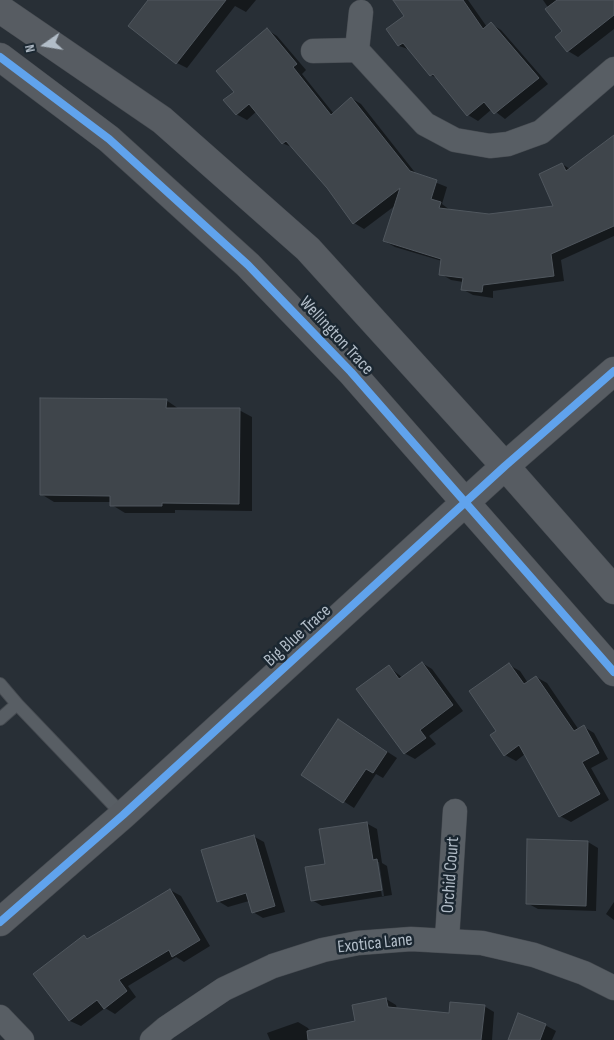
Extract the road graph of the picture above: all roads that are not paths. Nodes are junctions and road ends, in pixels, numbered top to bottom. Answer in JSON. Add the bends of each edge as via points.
{"nodes":[{"id":1,"x":0,"y":9,"type":"edge"},
{"id":2,"x":361,"y":12,"type":"dead end"},
{"id":3,"x":357,"y":50,"type":"junction"},
{"id":4,"x":313,"y":51,"type":"dead end"},
{"id":5,"x":0,"y":57,"type":"edge"},
{"id":6,"x":614,"y":69,"type":"edge"},
{"id":7,"x":614,"y":371,"type":"edge"},
{"id":8,"x":505,"y":466,"type":"junction"},
{"id":9,"x":466,"y":504,"type":"junction"},
{"id":10,"x":614,"y":590,"type":"edge"},
{"id":11,"x":614,"y":672,"type":"edge"},
{"id":12,"x":0,"y":684,"type":"edge"},
{"id":13,"x":17,"y":704,"type":"junction"},
{"id":14,"x":0,"y":719,"type":"edge"},
{"id":15,"x":455,"y":811,"type":"dead end"},
{"id":16,"x":123,"y":814,"type":"junction"},
{"id":17,"x":0,"y":922,"type":"edge"},
{"id":18,"x":447,"y":939,"type":"junction"},
{"id":19,"x":614,"y":988,"type":"edge"},
{"id":20,"x":0,"y":1016,"type":"edge"},
{"id":21,"x":22,"y":1040,"type":"edge"},
{"id":22,"x":152,"y":1040,"type":"edge"}],
"edges":[{"from":1,"to":8,"type":"street","via":[[162,120],[308,249]]},
{"from":2,"to":3,"type":"street"},
{"from":3,"to":4,"type":"street"},
{"from":3,"to":6,"type":"street","via":[[425,124],[455,140],[481,145],[508,144],[540,132]]},
{"from":5,"to":9,"type":"street","name":"Wellington Trace","via":[[109,139],[248,265],[351,372]]},
{"from":7,"to":8,"type":"street","name":"Big Blue Trace"},
{"from":8,"to":9,"type":"street","name":"Big Blue Trace"},
{"from":8,"to":10,"type":"street"},
{"from":9,"to":11,"type":"street","name":"Wellington Trace"},
{"from":9,"to":16,"type":"street","name":"Big Blue Trace"},
{"from":12,"to":13,"type":"lane"},
{"from":13,"to":14,"type":"lane"},
{"from":13,"to":16,"type":"lane"},
{"from":15,"to":18,"type":"street","name":"Orchid Court"},
{"from":16,"to":17,"type":"street","name":"Big Blue Trace"},
{"from":18,"to":19,"type":"street","name":"Exotica Lane","via":[[534,955]]},
{"from":18,"to":22,"type":"street","name":"Exotica Lane","via":[[358,943],[273,966],[209,997]]},
{"from":20,"to":21,"type":"street"}]}
